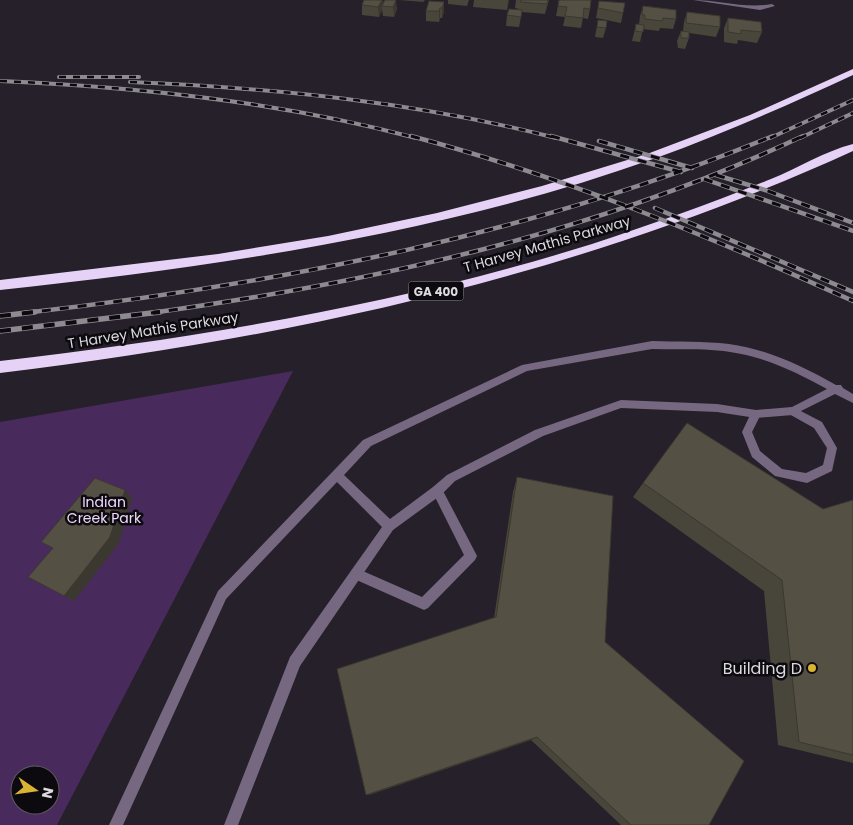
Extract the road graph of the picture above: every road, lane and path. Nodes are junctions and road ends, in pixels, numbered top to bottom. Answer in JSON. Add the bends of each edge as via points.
{"nodes":[{"id":1,"x":696,"y":0,"type":"edge"},
{"id":2,"x":764,"y":0,"type":"edge"},
{"id":3,"x":853,"y":72,"type":"edge"},
{"id":4,"x":853,"y":147,"type":"edge"},
{"id":5,"x":0,"y":285,"type":"edge"},
{"id":6,"x":0,"y":367,"type":"edge"},
{"id":7,"x":838,"y":388,"type":"junction"},
{"id":8,"x":853,"y":399,"type":"edge"},
{"id":9,"x":793,"y":411,"type":"junction"},
{"id":10,"x":756,"y":414,"type":"junction"},
{"id":11,"x":337,"y":475,"type":"junction"},
{"id":12,"x":437,"y":491,"type":"junction"},
{"id":13,"x":389,"y":526,"type":"junction"},
{"id":14,"x":356,"y":574,"type":"junction"},
{"id":15,"x":116,"y":825,"type":"edge"},
{"id":16,"x":231,"y":825,"type":"edge"}],
"edges":[{"from":1,"to":2,"type":"street","via":[[760,8],[772,6]]},
{"from":3,"to":5,"type":"highway","via":[[784,105],[699,139],[481,205],[343,236],[244,253],[121,272]]},
{"from":4,"to":6,"type":"highway","name":"T Harvey Mathis Parkway","number":"GA 400","via":[[764,187],[652,228],[590,249],[445,289],[285,324]]},
{"from":7,"to":8,"type":"street"},
{"from":7,"to":9,"type":"street"},
{"from":7,"to":11,"type":"street","via":[[767,357],[729,348],[652,345],[525,368],[367,443]]},
{"from":9,"to":10,"type":"street"},
{"from":9,"to":10,"type":"street","via":[[818,425],[832,448],[828,468],[807,478],[779,473],[756,454],[747,432]]},
{"from":10,"to":12,"type":"street","via":[[717,408],[621,404],[539,433],[451,478]]},
{"from":11,"to":13,"type":"street"},
{"from":11,"to":15,"type":"street","via":[[222,595]]},
{"from":12,"to":13,"type":"street"},
{"from":12,"to":14,"type":"street","via":[[471,556],[424,604]]},
{"from":13,"to":14,"type":"street"},
{"from":14,"to":16,"type":"street","via":[[295,662]]}]}
